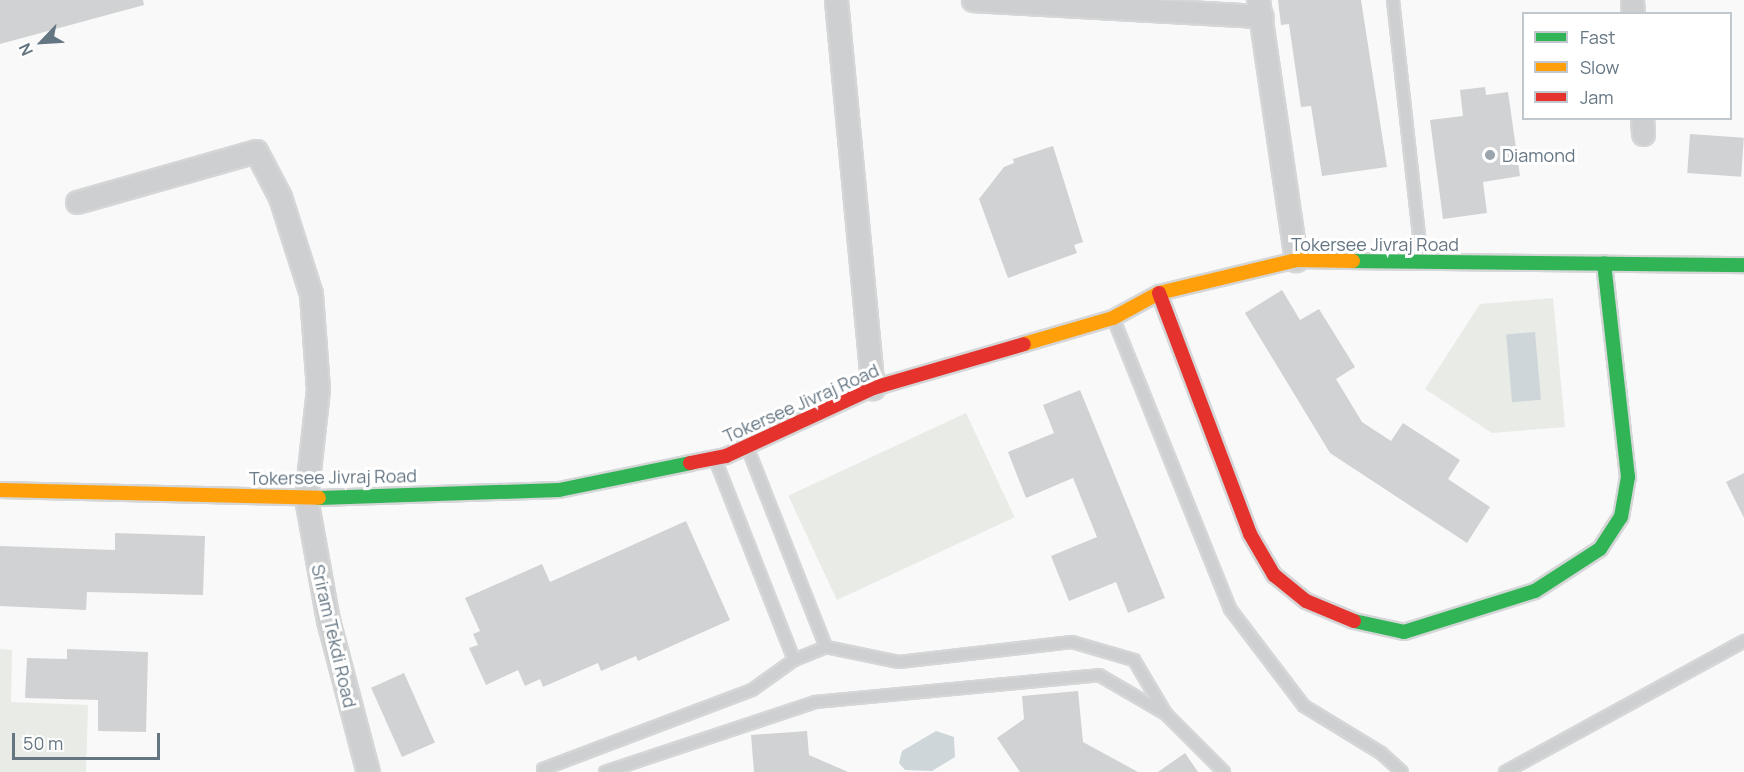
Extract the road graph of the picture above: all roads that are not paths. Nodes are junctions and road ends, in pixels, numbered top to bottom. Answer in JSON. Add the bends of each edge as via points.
{"nodes":[{"id":1,"x":836,"y":0,"type":"edge"},
{"id":2,"x":973,"y":0,"type":"edge"},
{"id":3,"x":1393,"y":0,"type":"edge"},
{"id":4,"x":1260,"y":8,"type":"edge"},
{"id":5,"x":77,"y":202,"type":"dead end"},
{"id":6,"x":1296,"y":260,"type":"junction"},
{"id":7,"x":1422,"y":261,"type":"junction"},
{"id":8,"x":1604,"y":263,"type":"junction"},
{"id":9,"x":1744,"y":265,"type":"edge"},
{"id":10,"x":1159,"y":293,"type":"junction"},
{"id":11,"x":1113,"y":318,"type":"junction"},
{"id":12,"x":873,"y":388,"type":"junction"},
{"id":13,"x":746,"y":445,"type":"junction"},
{"id":14,"x":715,"y":459,"type":"junction"},
{"id":15,"x":0,"y":490,"type":"edge"},
{"id":16,"x":306,"y":498,"type":"junction"},
{"id":17,"x":1744,"y":641,"type":"edge"},
{"id":18,"x":826,"y":647,"type":"junction"},
{"id":19,"x":794,"y":660,"type":"junction"},
{"id":20,"x":1166,"y":714,"type":"junction"},
{"id":21,"x":368,"y":772,"type":"edge"},
{"id":22,"x":544,"y":772,"type":"edge"},
{"id":23,"x":605,"y":772,"type":"edge"},
{"id":24,"x":1224,"y":772,"type":"edge"},
{"id":25,"x":1402,"y":772,"type":"edge"},
{"id":26,"x":1505,"y":772,"type":"edge"}],
"edges":[{"from":1,"to":12,"type":"street"},
{"from":2,"to":4,"type":"street"},
{"from":3,"to":7,"type":"lane"},
{"from":4,"to":6,"type":"street"},
{"from":5,"to":16,"type":"street","name":"Sriram Tekdi Road","via":[[256,151],[280,197],[311,294],[318,389]]},
{"from":6,"to":7,"type":"street","name":"Tokersee Jivraj Road"},
{"from":6,"to":10,"type":"street","name":"Tokersee Jivraj Road"},
{"from":7,"to":8,"type":"street","name":"Tokersee Jivraj Road"},
{"from":8,"to":9,"type":"street","name":"Tokersee Jivraj Road"},
{"from":8,"to":10,"type":"street","via":[[1628,477],[1622,517],[1600,549],[1535,591],[1404,632],[1349,620],[1306,601],[1274,575],[1250,534]]},
{"from":10,"to":11,"type":"street","name":"Tokersee Jivraj Road"},
{"from":11,"to":12,"type":"street","name":"Tokersee Jivraj Road"},
{"from":11,"to":25,"type":"lane","via":[[1230,609],[1304,706],[1381,753]]},
{"from":12,"to":13,"type":"street","name":"Tokersee Jivraj Road"},
{"from":13,"to":14,"type":"street","name":"Tokersee Jivraj Road"},
{"from":13,"to":18,"type":"lane"},
{"from":14,"to":16,"type":"street","name":"Tokersee Jivraj Road","via":[[560,490]]},
{"from":14,"to":19,"type":"lane"},
{"from":15,"to":16,"type":"street","name":"Tokersee Jivraj Road"},
{"from":16,"to":21,"type":"street","name":"Sriram Tekdi Road","via":[[328,620]]},
{"from":17,"to":26,"type":"lane"},
{"from":18,"to":19,"type":"lane"},
{"from":18,"to":20,"type":"lane","via":[[899,662],[1072,642],[1134,660]]},
{"from":19,"to":22,"type":"lane","via":[[752,690],[543,769]]},
{"from":20,"to":23,"type":"lane","via":[[1099,675],[815,702]]},
{"from":20,"to":24,"type":"lane"}]}
